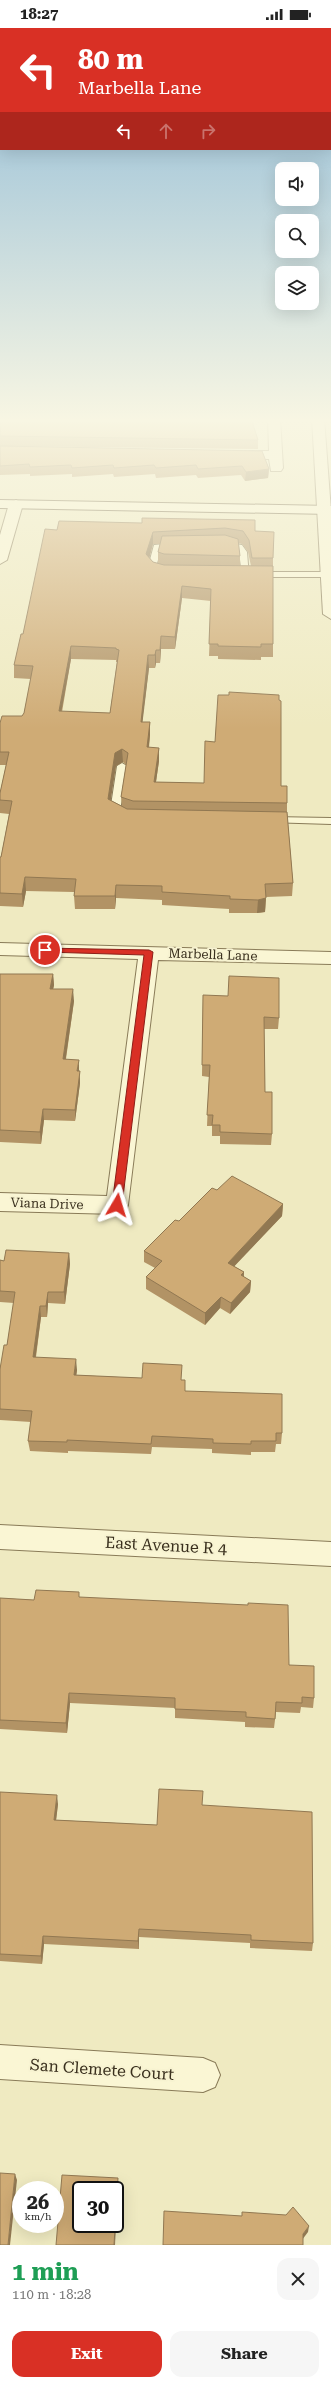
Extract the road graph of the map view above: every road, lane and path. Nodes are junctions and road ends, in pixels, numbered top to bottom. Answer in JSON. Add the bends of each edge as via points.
{"nodes":[{"id":1,"x":11,"y":521,"type":"edge"},
{"id":2,"x":327,"y":521,"type":"edge"},
{"id":3,"x":189,"y":546,"type":"edge"},
{"id":4,"x":211,"y":546,"type":"edge"},
{"id":5,"x":0,"y":560,"type":"edge"},
{"id":6,"x":171,"y":573,"type":"edge"},
{"id":7,"x":328,"y":575,"type":"junction"},
{"id":8,"x":331,"y":614,"type":"edge"},
{"id":9,"x":122,"y":766,"type":"dead end"},
{"id":10,"x":131,"y":819,"type":"edge"},
{"id":11,"x":263,"y":820,"type":"edge"},
{"id":12,"x":331,"y":821,"type":"edge"},
{"id":13,"x":0,"y":949,"type":"edge"},
{"id":14,"x":149,"y":952,"type":"junction"},
{"id":15,"x":331,"y":958,"type":"edge"},
{"id":16,"x":0,"y":1202,"type":"edge"},
{"id":17,"x":0,"y":1537,"type":"edge"},
{"id":18,"x":331,"y":1554,"type":"edge"},
{"id":19,"x":0,"y":2062,"type":"edge"},
{"id":20,"x":203,"y":2075,"type":"dead end"}],
"edges":[{"from":1,"to":5,"type":"street"},
{"from":2,"to":7,"type":"street"},
{"from":3,"to":6,"type":"lane","via":[[157,547],[152,567],[156,571]]},
{"from":4,"to":7,"type":"lane","via":[[239,547],[243,552],[242,575]]},
{"from":7,"to":8,"type":"street"},
{"from":9,"to":10,"type":"lane","via":[[115,812]]},
{"from":11,"to":12,"type":"lane"},
{"from":13,"to":14,"type":"street","name":"Marbella Lane"},
{"from":14,"to":15,"type":"street","name":"Marbella Lane"},
{"from":14,"to":16,"type":"street","name":"Viana Drive","via":[[117,1205]]},
{"from":17,"to":18,"type":"street","name":"East Avenue R 4"},
{"from":19,"to":20,"type":"street","name":"San Clemete Court"}]}
